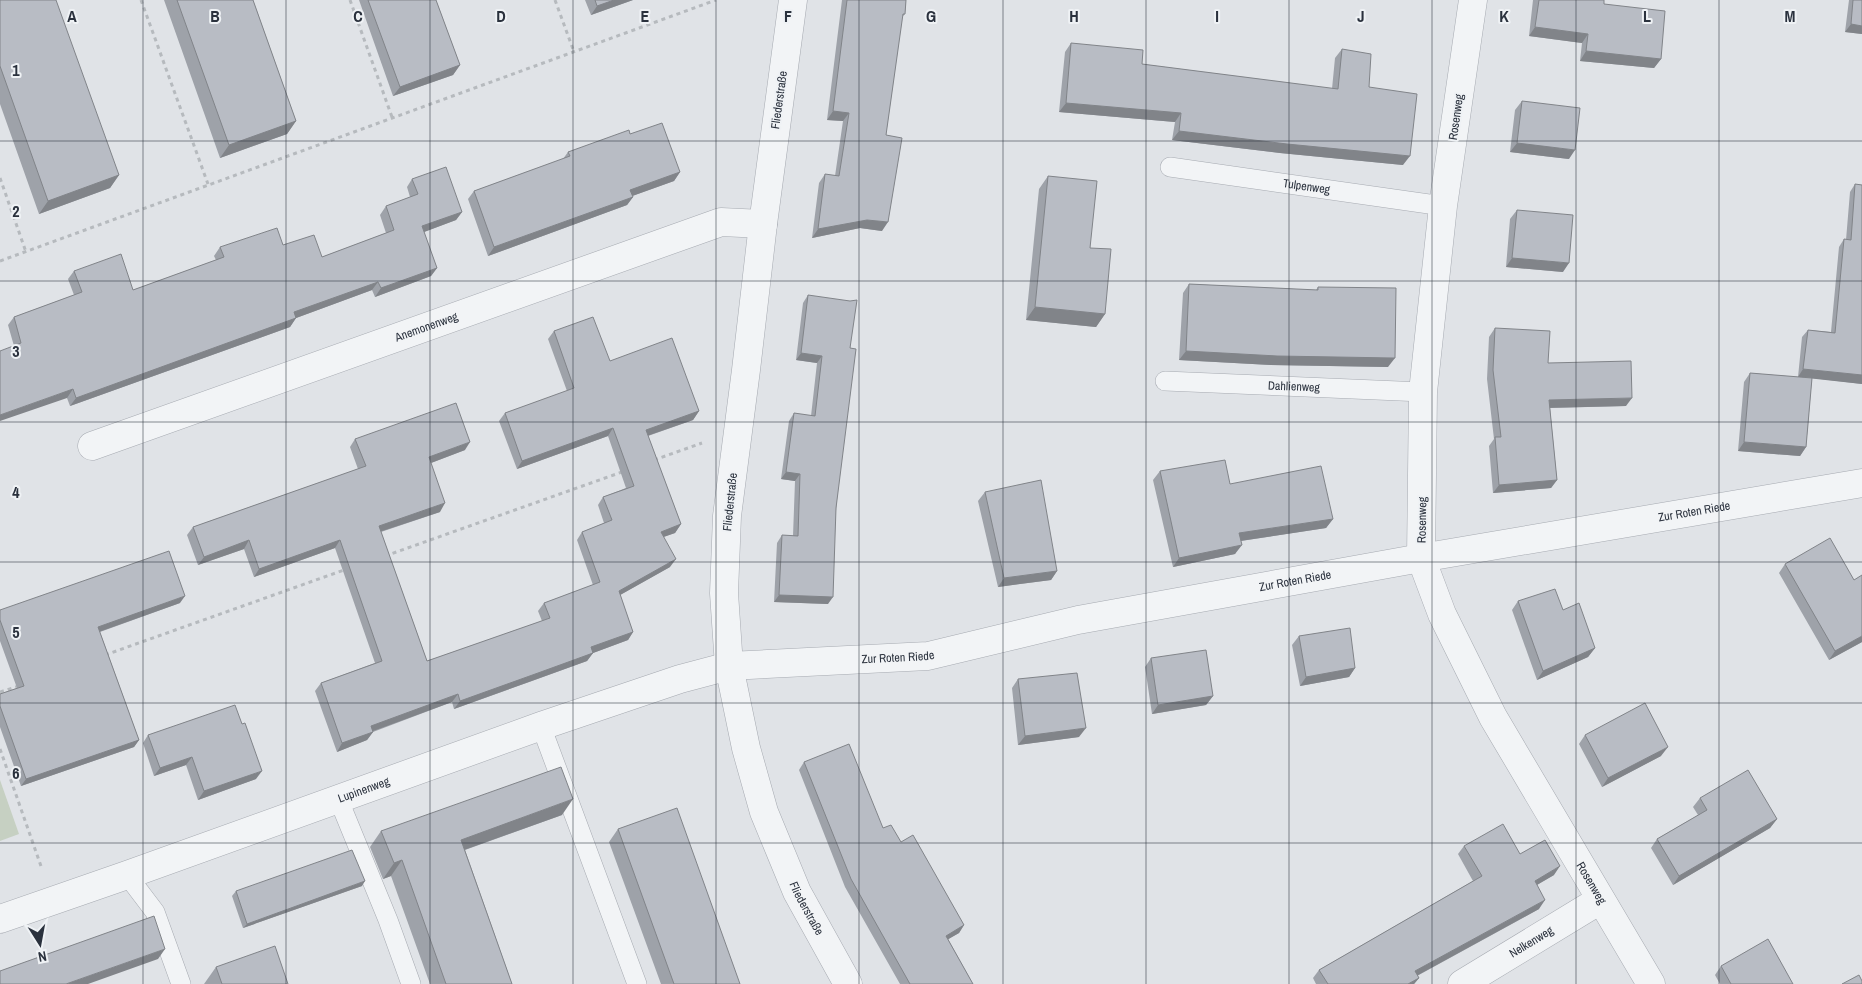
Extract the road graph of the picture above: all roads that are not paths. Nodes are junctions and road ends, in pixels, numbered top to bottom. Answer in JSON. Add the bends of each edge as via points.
{"nodes":[{"id":1,"x":793,"y":0,"type":"edge"},
{"id":2,"x":1473,"y":0,"type":"edge"},
{"id":3,"x":1170,"y":167,"type":"dead end"},
{"id":4,"x":1443,"y":206,"type":"junction"},
{"id":5,"x":762,"y":224,"type":"junction"},
{"id":6,"x":1165,"y":381,"type":"dead end"},
{"id":7,"x":1423,"y":392,"type":"junction"},
{"id":8,"x":92,"y":446,"type":"dead end"},
{"id":9,"x":1862,"y":483,"type":"edge"},
{"id":10,"x":1422,"y":558,"type":"junction"},
{"id":11,"x":729,"y":666,"type":"junction"},
{"id":12,"x":541,"y":726,"type":"junction"},
{"id":13,"x":338,"y":798,"type":"junction"},
{"id":14,"x":127,"y":876,"type":"junction"},
{"id":15,"x":1600,"y":900,"type":"junction"},
{"id":16,"x":0,"y":919,"type":"edge"},
{"id":17,"x":181,"y":984,"type":"edge"},
{"id":18,"x":411,"y":984,"type":"edge"},
{"id":19,"x":637,"y":984,"type":"edge"},
{"id":20,"x":848,"y":984,"type":"edge"},
{"id":21,"x":1462,"y":984,"type":"edge"},
{"id":22,"x":1650,"y":984,"type":"edge"}],
"edges":[{"from":1,"to":5,"type":"street","name":"Fliederstraße"},
{"from":2,"to":4,"type":"street","name":"Rosenweg"},
{"from":3,"to":4,"type":"lane","name":"Tulpenweg"},
{"from":4,"to":7,"type":"street","name":"Rosenweg"},
{"from":5,"to":8,"type":"street","name":"Anemonenweg","via":[[721,222]]},
{"from":5,"to":11,"type":"street","name":"Fliederstraße","via":[[727,516],[724,593]]},
{"from":6,"to":7,"type":"lane","name":"Dahlienweg"},
{"from":7,"to":10,"type":"street","name":"Rosenweg"},
{"from":9,"to":10,"type":"street","name":"Zur Roten Riede"},
{"from":10,"to":11,"type":"street","name":"Zur Roten Riede","via":[[1078,620],[928,656]]},
{"from":10,"to":15,"type":"street","name":"Rosenweg","via":[[1442,614],[1493,717]]},
{"from":11,"to":12,"type":"street","name":"Lupinenweg","via":[[680,679]]},
{"from":11,"to":20,"type":"street","name":"Fliederstraße","via":[[746,748],[764,812],[797,892]]},
{"from":12,"to":13,"type":"street","name":"Lupinenweg"},
{"from":12,"to":19,"type":"lane"},
{"from":13,"to":14,"type":"street","name":"Lupinenweg"},
{"from":13,"to":18,"type":"lane"},
{"from":14,"to":16,"type":"street","name":"Lupinenweg"},
{"from":14,"to":17,"type":"lane","via":[[155,912]]},
{"from":15,"to":21,"type":"street","name":"Nelkenweg"},
{"from":15,"to":22,"type":"street","name":"Rosenweg"}]}
